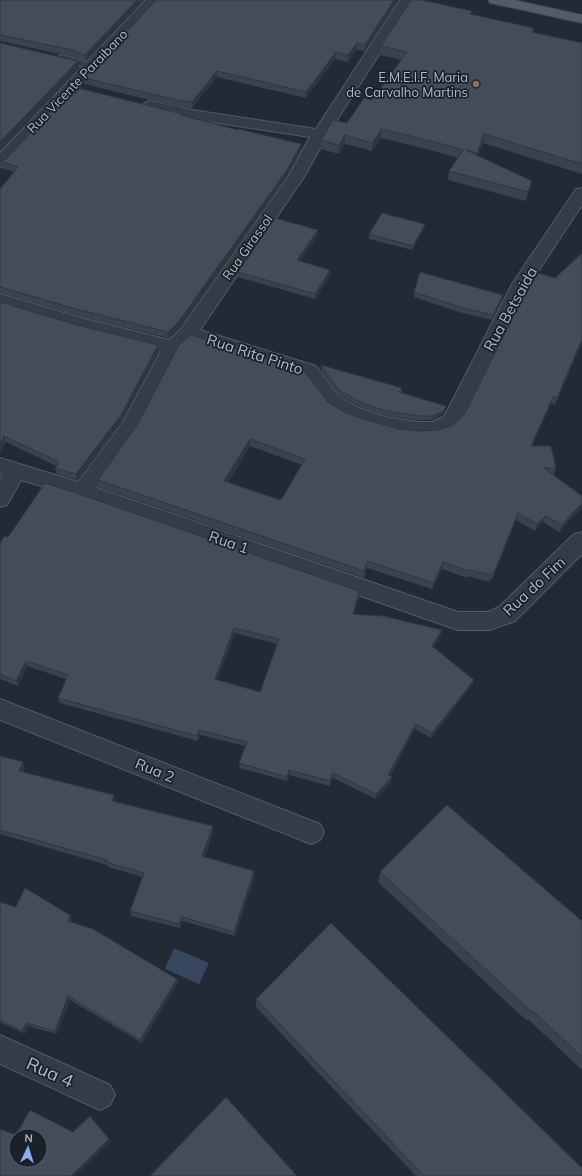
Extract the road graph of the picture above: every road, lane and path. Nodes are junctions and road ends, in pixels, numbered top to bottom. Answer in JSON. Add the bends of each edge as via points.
{"nodes":[{"id":1,"x":154,"y":0,"type":"edge"},
{"id":2,"x":407,"y":0,"type":"edge"},
{"id":3,"x":495,"y":0,"type":"edge"},
{"id":4,"x":545,"y":0,"type":"edge"},
{"id":5,"x":582,"y":8,"type":"edge"},
{"id":6,"x":582,"y":19,"type":"edge"},
{"id":7,"x":55,"y":56,"type":"edge"},
{"id":8,"x":90,"y":66,"type":"junction"},
{"id":9,"x":72,"y":87,"type":"junction"},
{"id":10,"x":87,"y":91,"type":"edge"},
{"id":11,"x":139,"y":104,"type":"edge"},
{"id":12,"x":320,"y":134,"type":"junction"},
{"id":13,"x":0,"y":162,"type":"edge"},
{"id":14,"x":581,"y":199,"type":"edge"},
{"id":15,"x":0,"y":300,"type":"edge"},
{"id":16,"x":188,"y":333,"type":"junction"},
{"id":17,"x":172,"y":347,"type":"junction"},
{"id":18,"x":459,"y":408,"type":"joint"},
{"id":19,"x":8,"y":469,"type":"edge"},
{"id":20,"x":83,"y":491,"type":"junction"},
{"id":21,"x":0,"y":499,"type":"edge"},
{"id":22,"x":582,"y":540,"type":"edge"},
{"id":23,"x":458,"y":621,"type":"joint"},
{"id":24,"x":0,"y":709,"type":"edge"},
{"id":25,"x":310,"y":832,"type":"dead end"},
{"id":26,"x":0,"y":1049,"type":"edge"},
{"id":27,"x":100,"y":1095,"type":"dead end"}],
"edges":[{"from":1,"to":8,"type":"street","name":"Rua Vicente Paraibano"},
{"from":2,"to":12,"type":"street","name":"Rua Girassol"},
{"from":3,"to":6,"type":"main road"},
{"from":4,"to":5,"type":"main road"},
{"from":7,"to":8,"type":"lane"},
{"from":8,"to":9,"type":"street","name":"Rua Vicente Paraibano"},
{"from":9,"to":10,"type":"street"},
{"from":9,"to":13,"type":"street","name":"Rua Vicente Paraibano"},
{"from":11,"to":12,"type":"street","via":[[177,113]]},
{"from":12,"to":16,"type":"street","name":"Rua Girassol","via":[[296,178]]},
{"from":14,"to":18,"type":"street","name":"Rua Betsaida","via":[[520,284]]},
{"from":15,"to":17,"type":"street","via":[[79,324]]},
{"from":16,"to":17,"type":"street","name":"Rua Girassol"},
{"from":16,"to":18,"type":"street","name":"Rua Rita Pinto","via":[[302,368],[316,377],[331,401],[343,410],[362,417],[407,429],[432,429],[444,427],[451,422]]},
{"from":17,"to":20,"type":"street","name":"Rua Girassol","via":[[130,426]]},
{"from":19,"to":20,"type":"street","name":"Rua 1"},
{"from":19,"to":21,"type":"street"},
{"from":20,"to":23,"type":"street","name":"Rua 1"},
{"from":22,"to":23,"type":"street","name":"Rua do Fim","via":[[507,614],[489,621]]},
{"from":24,"to":25,"type":"street","name":"Rua 2"},
{"from":26,"to":27,"type":"street","name":"Rua 4"}]}
